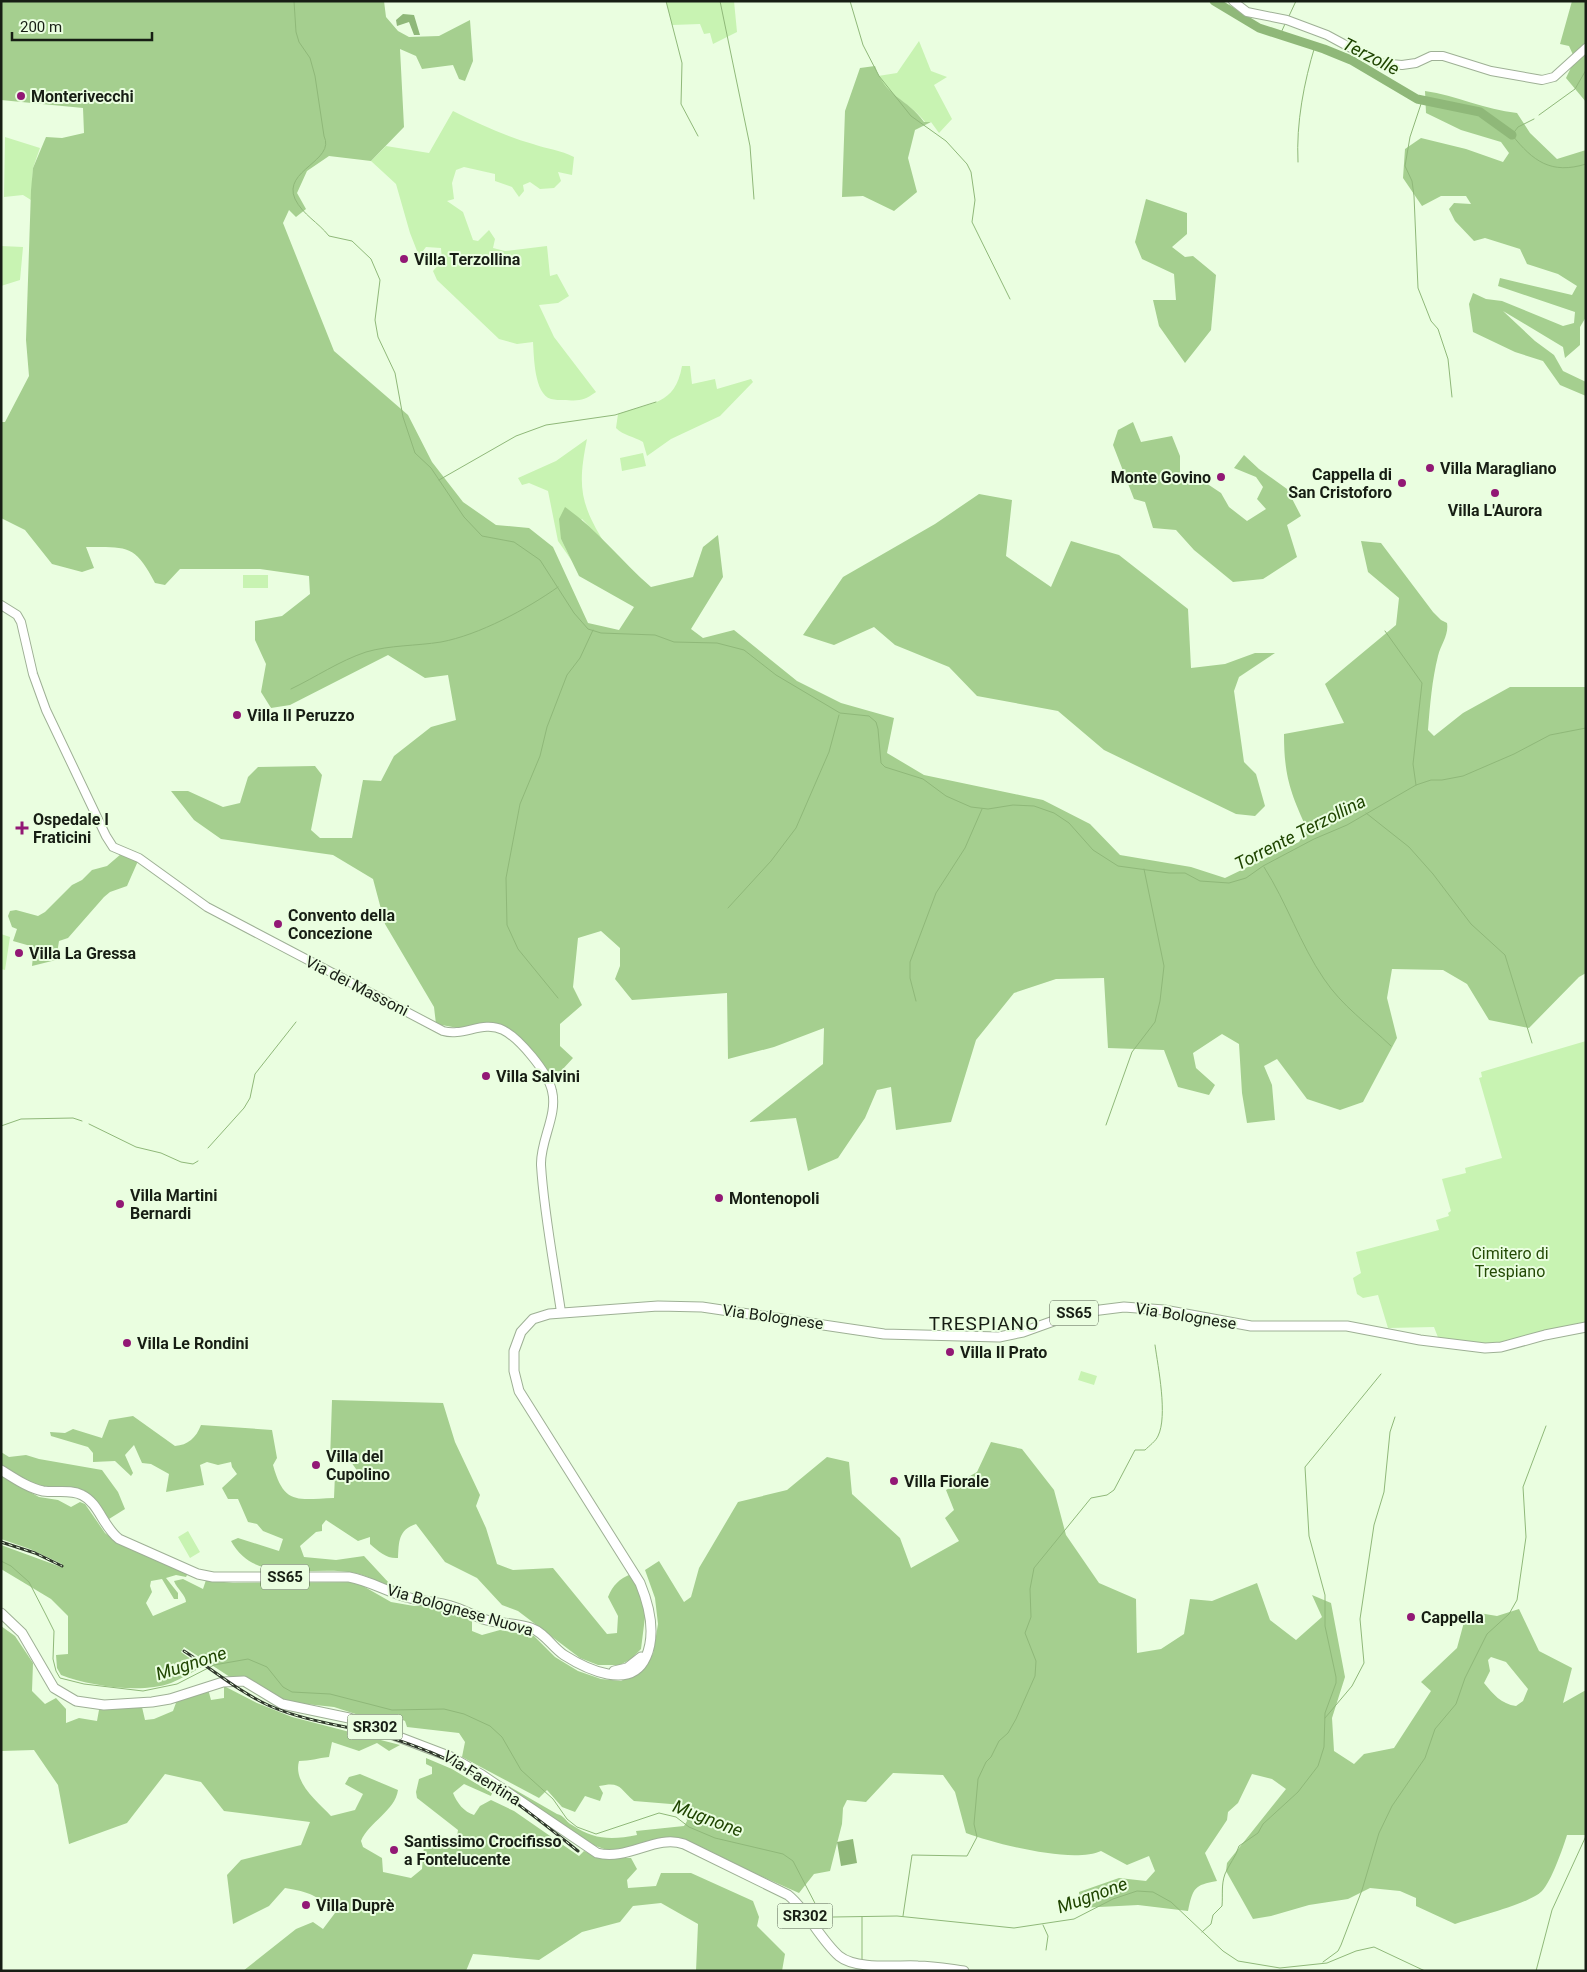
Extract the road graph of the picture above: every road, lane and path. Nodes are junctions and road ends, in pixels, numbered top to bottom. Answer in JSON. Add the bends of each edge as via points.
{"nodes":[{"id":1,"x":1233,"y":1,"type":"edge"},
{"id":2,"x":1586,"y":48,"type":"edge"},
{"id":3,"x":1,"y":606,"type":"edge"},
{"id":4,"x":561,"y":1312,"type":"junction"},
{"id":5,"x":549,"y":1314,"type":"joint"},
{"id":6,"x":1586,"y":1328,"type":"edge"},
{"id":7,"x":1,"y":1470,"type":"edge"},
{"id":8,"x":1,"y":1613,"type":"edge"},
{"id":9,"x":865,"y":1968,"type":"edge"},
{"id":10,"x":964,"y":1971,"type":"edge"}],
"edges":[{"from":1,"to":2,"type":"street","via":[[1247,12],[1287,20],[1340,41],[1380,63],[1402,65],[1443,56],[1491,71],[1532,79],[1554,76]]},
{"from":3,"to":4,"type":"street","name":"Via dei Massoni","via":[[17,615],[21,622],[33,674],[46,710],[113,847],[139,858],[207,907],[435,1026],[452,1033],[492,1026],[500,1028],[536,1062],[553,1093],[541,1164]]},
{"from":4,"to":5,"type":"main road","name":"Via Bolognese","number":"SS65"},
{"from":4,"to":6,"type":"main road","name":"Via Bolognese","number":"SS65","via":[[658,1306],[702,1307],[884,1334],[999,1337],[1084,1311],[1142,1307],[1251,1326],[1347,1326],[1484,1348]]},
{"from":5,"to":7,"type":"main road","name":"Via Bolognese Nuova","number":"SS65","via":[[529,1322],[520,1332],[514,1371],[519,1390],[640,1583],[646,1598],[650,1625],[643,1653],[627,1668],[614,1671],[584,1664],[562,1654],[533,1629],[410,1598],[363,1579],[241,1578],[198,1574],[119,1539],[109,1532],[93,1504],[84,1496],[75,1492],[40,1490]]},
{"from":8,"to":9,"type":"main road","name":"Via Faentina","number":"SR302","via":[[22,1633],[54,1688],[76,1701],[104,1705],[146,1703],[223,1682],[244,1681],[282,1704],[349,1718],[451,1756],[597,1853],[619,1855],[666,1842],[684,1844],[788,1895],[798,1904],[820,1938],[841,1958]]},
{"from":9,"to":10,"type":"main road","name":"Via Faentina","number":"SR302","via":[[925,1966]]}]}
